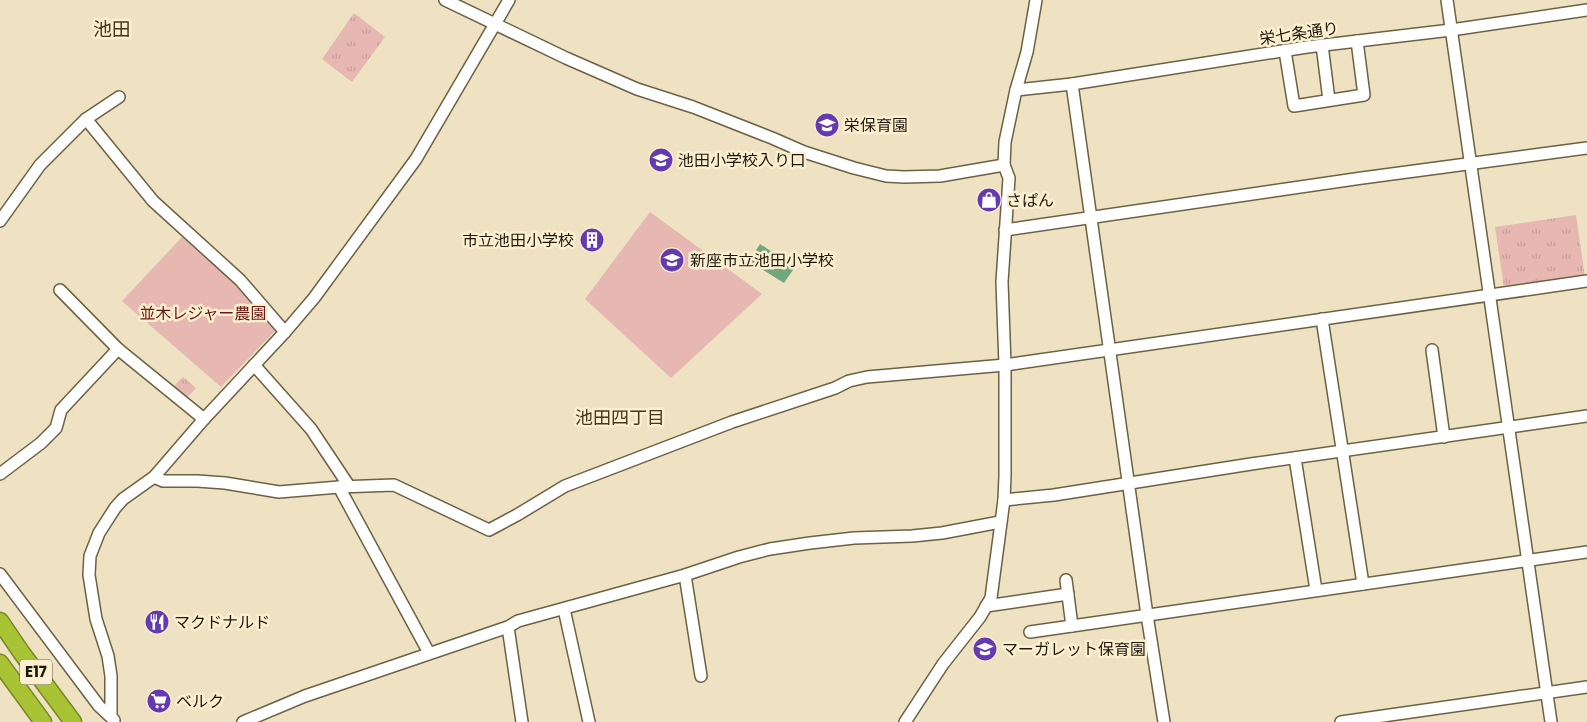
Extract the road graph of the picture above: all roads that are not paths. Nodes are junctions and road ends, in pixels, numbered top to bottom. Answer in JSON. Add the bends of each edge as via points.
{"nodes":[{"id":1,"x":445,"y":0,"type":"edge"},
{"id":2,"x":509,"y":0,"type":"edge"},
{"id":3,"x":1036,"y":0,"type":"edge"},
{"id":4,"x":1447,"y":0,"type":"edge"},
{"id":5,"x":1587,"y":10,"type":"edge"},
{"id":6,"x":495,"y":24,"type":"junction"},
{"id":7,"x":1451,"y":30,"type":"junction"},
{"id":8,"x":1357,"y":41,"type":"junction"},
{"id":9,"x":1322,"y":46,"type":"junction"},
{"id":10,"x":1286,"y":51,"type":"junction"},
{"id":11,"x":1072,"y":84,"type":"junction"},
{"id":12,"x":1016,"y":90,"type":"junction"},
{"id":13,"x":120,"y":97,"type":"dead end"},
{"id":14,"x":1329,"y":100,"type":"junction"},
{"id":15,"x":86,"y":119,"type":"junction"},
{"id":16,"x":1587,"y":148,"type":"edge"},
{"id":17,"x":1470,"y":163,"type":"junction"},
{"id":18,"x":1004,"y":165,"type":"junction"},
{"id":19,"x":1091,"y":219,"type":"junction"},
{"id":20,"x":0,"y":221,"type":"edge"},
{"id":21,"x":1005,"y":230,"type":"junction"},
{"id":22,"x":1587,"y":282,"type":"edge"},
{"id":23,"x":60,"y":290,"type":"dead end"},
{"id":24,"x":1490,"y":296,"type":"junction"},
{"id":25,"x":1322,"y":319,"type":"junction"},
{"id":26,"x":285,"y":332,"type":"junction"},
{"id":27,"x":118,"y":349,"type":"junction"},
{"id":28,"x":1432,"y":350,"type":"dead end"},
{"id":29,"x":1109,"y":351,"type":"junction"},
{"id":30,"x":254,"y":365,"type":"junction"},
{"id":31,"x":1005,"y":365,"type":"junction"},
{"id":32,"x":1587,"y":416,"type":"edge"},
{"id":33,"x":204,"y":418,"type":"junction"},
{"id":34,"x":1508,"y":428,"type":"junction"},
{"id":35,"x":1444,"y":437,"type":"junction"},
{"id":36,"x":1342,"y":452,"type":"junction"},
{"id":37,"x":1295,"y":458,"type":"junction"},
{"id":38,"x":0,"y":474,"type":"edge"},
{"id":39,"x":154,"y":477,"type":"junction"},
{"id":40,"x":1129,"y":484,"type":"junction"},
{"id":41,"x":344,"y":487,"type":"junction"},
{"id":42,"x":1004,"y":500,"type":"junction"},
{"id":43,"x":1000,"y":522,"type":"junction"},
{"id":44,"x":1587,"y":552,"type":"edge"},
{"id":45,"x":1527,"y":560,"type":"junction"},
{"id":46,"x":0,"y":574,"type":"edge"},
{"id":47,"x":684,"y":575,"type":"junction"},
{"id":48,"x":1066,"y":580,"type":"dead end"},
{"id":49,"x":1363,"y":584,"type":"junction"},
{"id":50,"x":1316,"y":590,"type":"junction"},
{"id":51,"x":1068,"y":594,"type":"junction"},
{"id":52,"x":986,"y":606,"type":"junction"},
{"id":53,"x":564,"y":609,"type":"junction"},
{"id":54,"x":1147,"y":615,"type":"junction"},
{"id":55,"x":0,"y":621,"type":"edge"},
{"id":56,"x":1072,"y":626,"type":"junction"},
{"id":57,"x":508,"y":627,"type":"junction"},
{"id":58,"x":1030,"y":632,"type":"dead end"},
{"id":59,"x":429,"y":653,"type":"junction"},
{"id":60,"x":0,"y":663,"type":"edge"},
{"id":61,"x":701,"y":676,"type":"dead end"},
{"id":62,"x":1587,"y":687,"type":"edge"},
{"id":63,"x":1546,"y":693,"type":"junction"},
{"id":64,"x":113,"y":719,"type":"edge"},
{"id":65,"x":44,"y":722,"type":"edge"},
{"id":66,"x":73,"y":722,"type":"edge"},
{"id":67,"x":243,"y":722,"type":"edge"},
{"id":68,"x":522,"y":722,"type":"edge"},
{"id":69,"x":589,"y":722,"type":"edge"},
{"id":70,"x":905,"y":722,"type":"edge"},
{"id":71,"x":1164,"y":722,"type":"edge"},
{"id":72,"x":1341,"y":722,"type":"edge"},
{"id":73,"x":1550,"y":722,"type":"edge"}],
"edges":[{"from":1,"to":6,"type":"street"},
{"from":2,"to":6,"type":"street"},
{"from":3,"to":12,"type":"street"},
{"from":4,"to":7,"type":"street"},
{"from":5,"to":7,"type":"street","name":"栄七条通り"},
{"from":6,"to":18,"type":"street","via":[[637,89],[854,168],[904,177],[940,176]]},
{"from":6,"to":26,"type":"street","via":[[416,160]]},
{"from":7,"to":8,"type":"street","name":"栄七条通り"},
{"from":7,"to":17,"type":"street"},
{"from":8,"to":9,"type":"street","name":"栄七条通り"},
{"from":8,"to":14,"type":"street","via":[[1364,95]]},
{"from":9,"to":10,"type":"street","name":"栄七条通り"},
{"from":9,"to":14,"type":"street"},
{"from":10,"to":11,"type":"street","name":"栄七条通り"},
{"from":10,"to":14,"type":"street","via":[[1294,106]]},
{"from":11,"to":12,"type":"street","name":"栄七条通り"},
{"from":11,"to":19,"type":"street"},
{"from":12,"to":18,"type":"street","via":[[1005,142]]},
{"from":13,"to":15,"type":"street"},
{"from":15,"to":20,"type":"street","via":[[40,165]]},
{"from":15,"to":26,"type":"street","via":[[153,201],[240,280]]},
{"from":16,"to":17,"type":"street"},
{"from":17,"to":19,"type":"street"},
{"from":17,"to":24,"type":"street"},
{"from":18,"to":21,"type":"street","via":[[1009,178]]},
{"from":19,"to":21,"type":"street"},
{"from":19,"to":29,"type":"street"},
{"from":21,"to":31,"type":"street","via":[[1002,282]]},
{"from":22,"to":24,"type":"street"},
{"from":23,"to":27,"type":"street"},
{"from":24,"to":25,"type":"street"},
{"from":24,"to":34,"type":"street"},
{"from":25,"to":29,"type":"street"},
{"from":25,"to":36,"type":"street"},
{"from":26,"to":30,"type":"street"},
{"from":27,"to":33,"type":"street"},
{"from":27,"to":38,"type":"street","via":[[61,410],[56,428]]},
{"from":28,"to":35,"type":"street"},
{"from":29,"to":31,"type":"street"},
{"from":29,"to":40,"type":"street"},
{"from":30,"to":33,"type":"street"},
{"from":30,"to":41,"type":"street","via":[[311,429]]},
{"from":31,"to":41,"type":"street","via":[[848,381],[565,486],[489,530],[394,485]]},
{"from":31,"to":42,"type":"street"},
{"from":32,"to":34,"type":"street"},
{"from":33,"to":39,"type":"street"},
{"from":34,"to":35,"type":"street"},
{"from":34,"to":45,"type":"street"},
{"from":35,"to":36,"type":"street"},
{"from":36,"to":37,"type":"street"},
{"from":36,"to":49,"type":"street"},
{"from":37,"to":40,"type":"street"},
{"from":37,"to":50,"type":"street"},
{"from":39,"to":41,"type":"street","via":[[163,481],[197,480],[279,492]]},
{"from":39,"to":64,"type":"street","via":[[114,508],[90,556],[91,592],[108,656]]},
{"from":40,"to":42,"type":"street"},
{"from":40,"to":54,"type":"street"},
{"from":41,"to":59,"type":"street"},
{"from":42,"to":43,"type":"street"},
{"from":43,"to":47,"type":"street","via":[[942,533],[810,542],[739,557]]},
{"from":43,"to":52,"type":"street","via":[[991,598]]},
{"from":44,"to":45,"type":"street"},
{"from":45,"to":49,"type":"street"},
{"from":45,"to":63,"type":"street"},
{"from":46,"to":64,"type":"street","via":[[99,706]]},
{"from":47,"to":53,"type":"street"},
{"from":47,"to":61,"type":"street"},
{"from":48,"to":51,"type":"street"},
{"from":49,"to":50,"type":"street"},
{"from":50,"to":54,"type":"street"},
{"from":51,"to":52,"type":"street"},
{"from":51,"to":56,"type":"street"},
{"from":52,"to":70,"type":"street"},
{"from":53,"to":57,"type":"street","via":[[518,621]]},
{"from":53,"to":69,"type":"street"},
{"from":54,"to":56,"type":"street"},
{"from":54,"to":71,"type":"street"},
{"from":55,"to":66,"type":"highway","number":"E17"},
{"from":56,"to":58,"type":"street"},
{"from":57,"to":59,"type":"street"},
{"from":57,"to":68,"type":"street"},
{"from":59,"to":67,"type":"street","via":[[305,696]]},
{"from":60,"to":65,"type":"highway","number":"E17"},
{"from":62,"to":63,"type":"street"},
{"from":63,"to":72,"type":"street"},
{"from":63,"to":73,"type":"street"}]}
